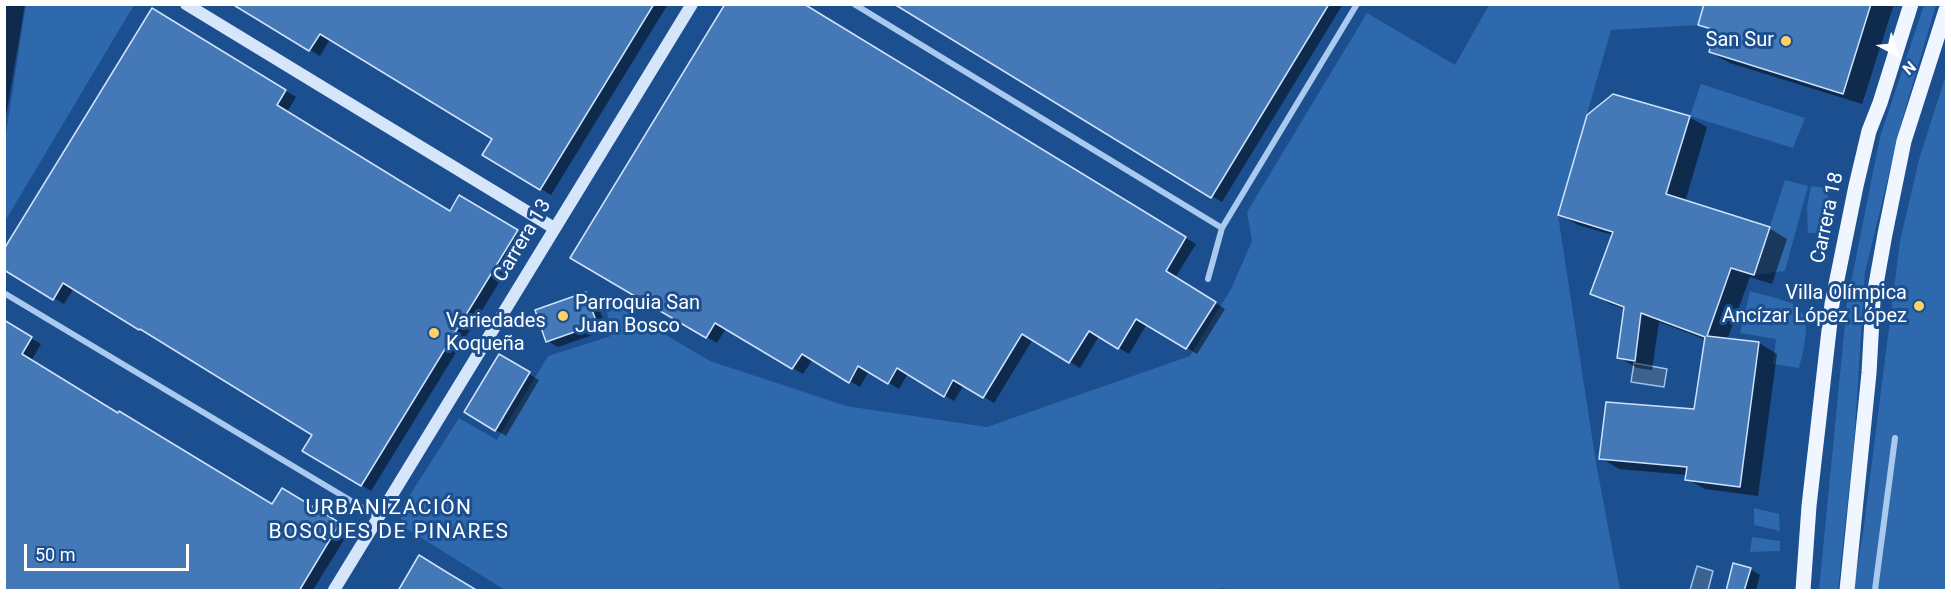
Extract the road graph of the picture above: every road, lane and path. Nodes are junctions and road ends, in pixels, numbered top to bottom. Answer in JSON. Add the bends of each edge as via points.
{"nodes":[{"id":1,"x":186,"y":4,"type":"edge"},
{"id":2,"x":692,"y":4,"type":"edge"},
{"id":3,"x":854,"y":4,"type":"edge"},
{"id":4,"x":1357,"y":4,"type":"edge"},
{"id":5,"x":1911,"y":4,"type":"edge"},
{"id":6,"x":1947,"y":10,"type":"edge"},
{"id":7,"x":554,"y":228,"type":"junction"},
{"id":8,"x":1222,"y":228,"type":"junction"},
{"id":9,"x":1208,"y":279,"type":"dead end"},
{"id":10,"x":4,"y":293,"type":"edge"},
{"id":11,"x":1895,"y":438,"type":"dead end"},
{"id":12,"x":378,"y":517,"type":"junction"},
{"id":13,"x":334,"y":591,"type":"edge"},
{"id":14,"x":1803,"y":591,"type":"edge"},
{"id":15,"x":1847,"y":591,"type":"edge"},
{"id":16,"x":1875,"y":591,"type":"edge"}],
"edges":[{"from":1,"to":7,"type":"street"},
{"from":2,"to":7,"type":"street","name":"Carrera 13"},
{"from":3,"to":8,"type":"street"},
{"from":4,"to":8,"type":"street"},
{"from":5,"to":14,"type":"main road","name":"Carrera 18","via":[[1869,131],[1832,304]]},
{"from":6,"to":15,"type":"main road","via":[[1904,141],[1873,301]]},
{"from":7,"to":12,"type":"street","name":"Carrera 13"},
{"from":8,"to":9,"type":"street"},
{"from":10,"to":12,"type":"street"},
{"from":11,"to":16,"type":"street"},
{"from":12,"to":13,"type":"street","name":"Carrera 13"}]}
